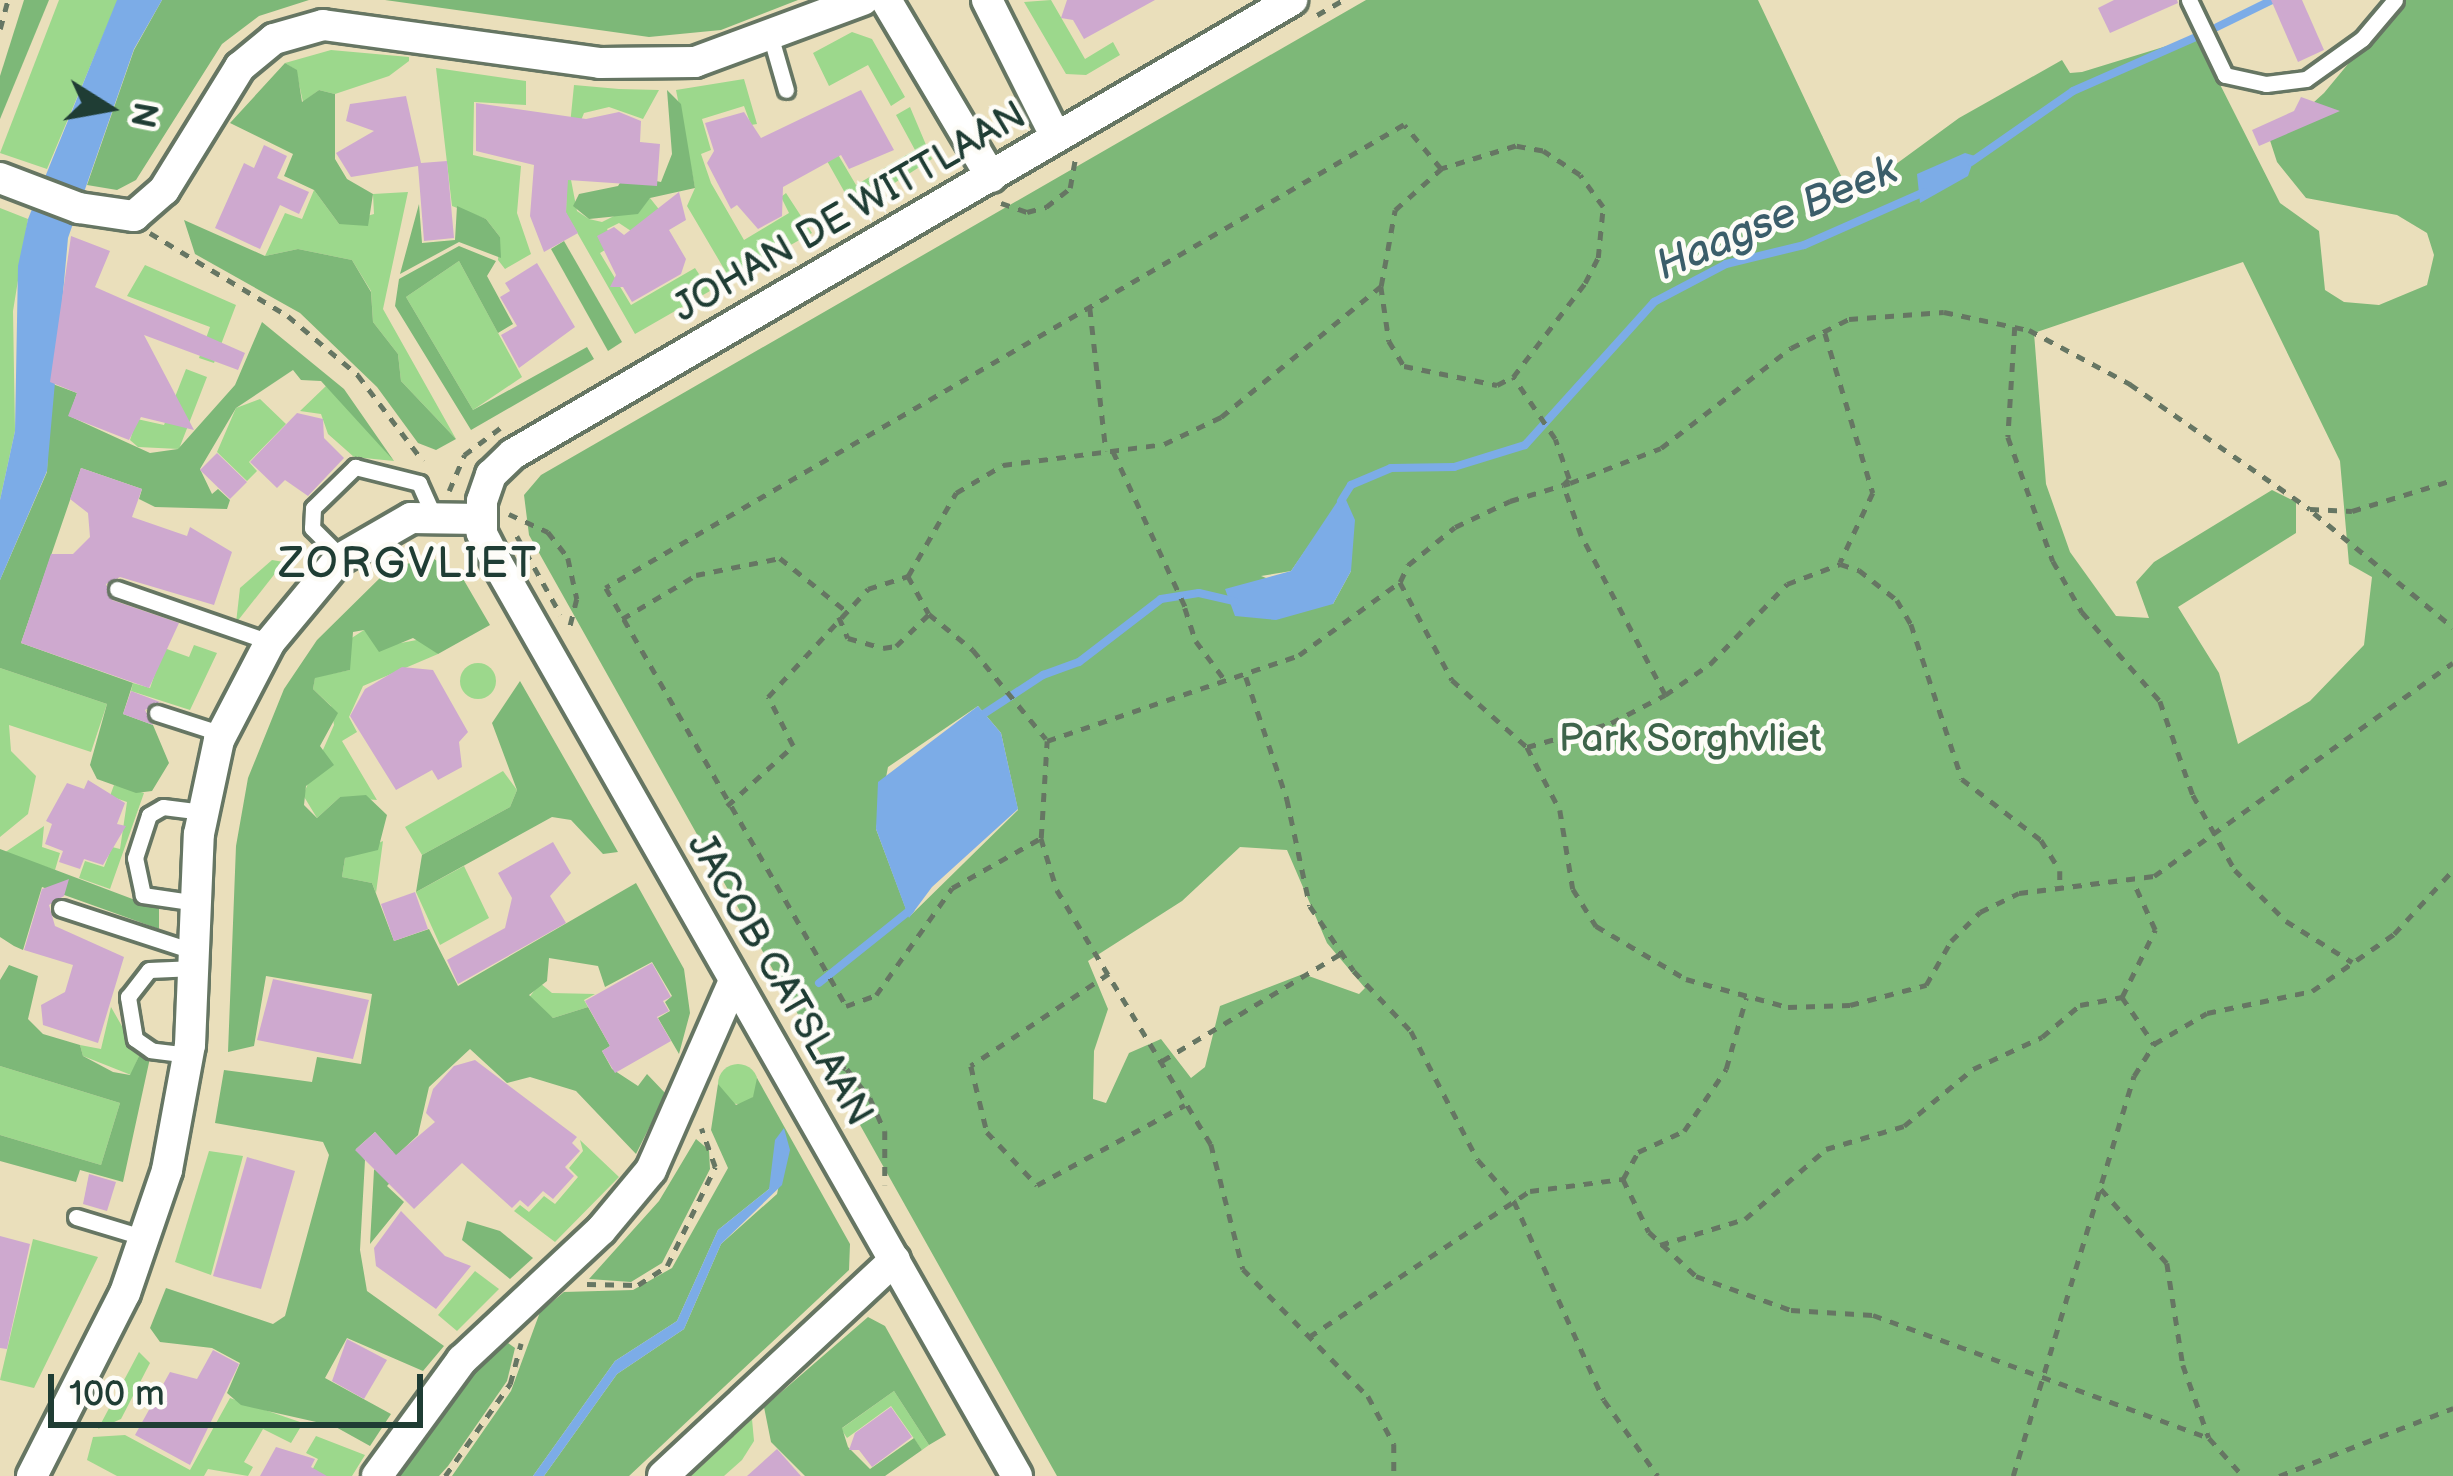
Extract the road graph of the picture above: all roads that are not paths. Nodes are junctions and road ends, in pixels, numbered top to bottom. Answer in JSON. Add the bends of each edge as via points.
{"nodes":[{"id":1,"x":863,"y":0,"type":"edge"},
{"id":2,"x":886,"y":0,"type":"edge"},
{"id":3,"x":987,"y":0,"type":"edge"},
{"id":4,"x":1292,"y":0,"type":"edge"},
{"id":5,"x":2189,"y":0,"type":"edge"},
{"id":6,"x":2395,"y":0,"type":"edge"},
{"id":7,"x":771,"y":38,"type":"junction"},
{"id":8,"x":786,"y":90,"type":"dead end"},
{"id":9,"x":1065,"y":145,"type":"junction"},
{"id":10,"x":0,"y":178,"type":"edge"},
{"id":11,"x":993,"y":189,"type":"junction"},
{"id":12,"x":434,"y":516,"type":"junction"},
{"id":13,"x":495,"y":517,"type":"junction"},
{"id":14,"x":341,"y":557,"type":"junction"},
{"id":15,"x":117,"y":589,"type":"dead end"},
{"id":16,"x":270,"y":642,"type":"junction"},
{"id":17,"x":157,"y":713,"type":"dead end"},
{"id":18,"x":222,"y":734,"type":"junction"},
{"id":19,"x":203,"y":812,"type":"junction"},
{"id":20,"x":197,"y":903,"type":"junction"},
{"id":21,"x":61,"y":908,"type":"dead end"},
{"id":22,"x":198,"y":960,"type":"junction"},
{"id":23,"x":734,"y":981,"type":"junction"},
{"id":24,"x":189,"y":1055,"type":"junction"},
{"id":25,"x":76,"y":1217,"type":"dead end"},
{"id":26,"x":145,"y":1238,"type":"junction"},
{"id":27,"x":895,"y":1260,"type":"junction"},
{"id":28,"x":32,"y":1476,"type":"edge"},
{"id":29,"x":377,"y":1476,"type":"edge"},
{"id":30,"x":663,"y":1476,"type":"edge"},
{"id":31,"x":1017,"y":1476,"type":"edge"}],
"edges":[{"from":1,"to":7,"type":"street"},
{"from":2,"to":11,"type":"street"},
{"from":3,"to":9,"type":"street"},
{"from":4,"to":9,"type":"street","name":"JOHAN DE WITTLAAN"},
{"from":5,"to":6,"type":"lane","via":[[2225,75],[2266,84],[2306,79],[2362,39]]},
{"from":7,"to":8,"type":"lane"},
{"from":7,"to":10,"type":"street","via":[[695,62],[647,64],[355,24],[307,30],[274,39],[240,67],[164,190],[134,217],[79,208]]},
{"from":9,"to":11,"type":"street","name":"JOHAN DE WITTLAAN"},
{"from":11,"to":13,"type":"street","name":"JOHAN DE WITTLAAN","via":[[513,454],[491,475]]},
{"from":12,"to":13,"type":"street"},
{"from":12,"to":14,"type":"street","via":[[411,518]]},
{"from":12,"to":14,"type":"lane","via":[[418,483],[355,467],[313,508],[312,528]]},
{"from":13,"to":23,"type":"street","name":"JACOB CATSLAAN","via":[[497,563]]},
{"from":14,"to":16,"type":"street"},
{"from":15,"to":16,"type":"lane"},
{"from":16,"to":18,"type":"street"},
{"from":17,"to":18,"type":"lane"},
{"from":18,"to":19,"type":"street"},
{"from":19,"to":20,"type":"street"},
{"from":19,"to":20,"type":"lane","via":[[163,807],[149,815],[135,858],[143,895]]},
{"from":20,"to":22,"type":"street"},
{"from":21,"to":22,"type":"lane"},
{"from":22,"to":24,"type":"street"},
{"from":22,"to":24,"type":"lane","via":[[149,970],[128,997],[135,1039],[151,1050]]},
{"from":23,"to":27,"type":"street","name":"JACOB CATSLAAN"},
{"from":23,"to":29,"type":"street","via":[[685,1102],[628,1200],[432,1394]]},
{"from":24,"to":26,"type":"street"},
{"from":25,"to":26,"type":"lane"},
{"from":26,"to":28,"type":"street","via":[[84,1383]]},
{"from":27,"to":30,"type":"street"},
{"from":27,"to":31,"type":"street","name":"JACOB CATSLAAN"}]}
